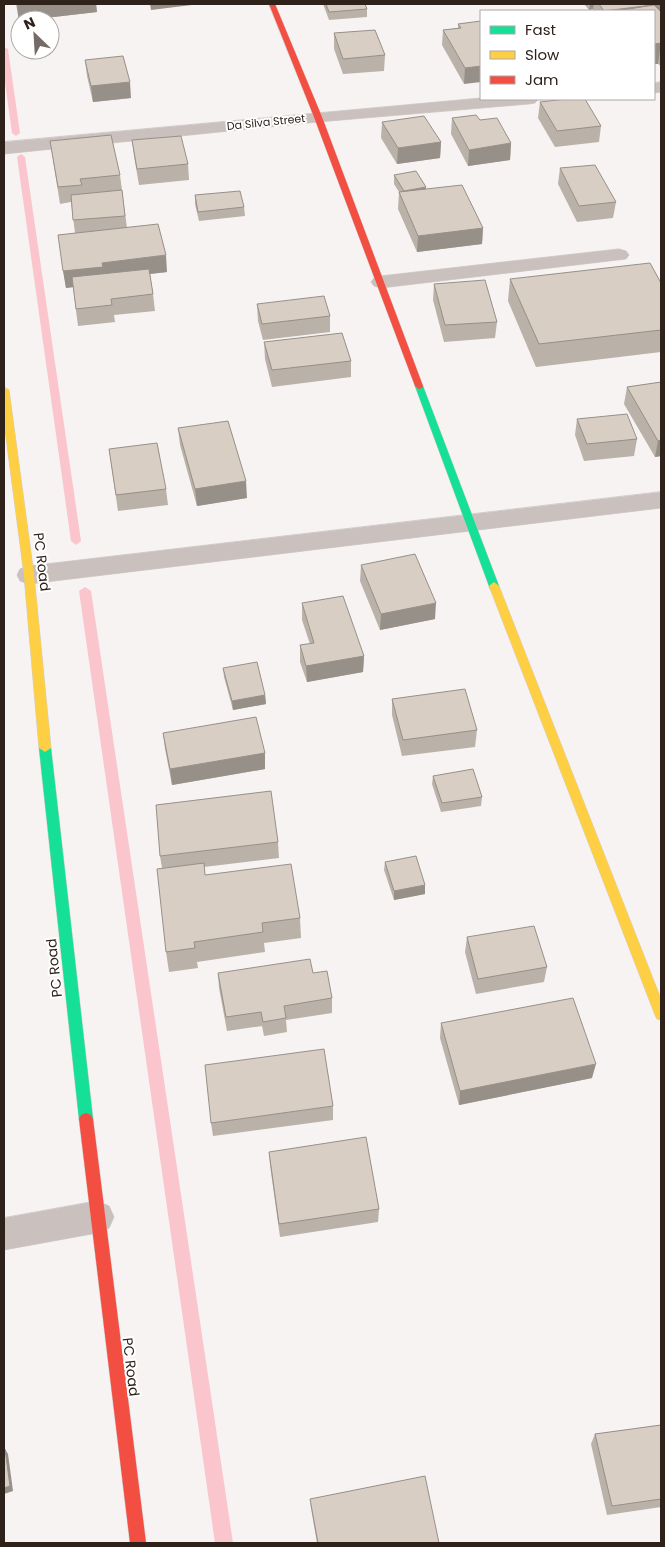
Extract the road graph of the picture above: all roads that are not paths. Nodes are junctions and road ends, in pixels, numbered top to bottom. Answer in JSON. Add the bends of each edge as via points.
{"nodes":[{"id":1,"x":272,"y":4,"type":"edge"},
{"id":2,"x":517,"y":100,"type":"edge"},
{"id":3,"x":318,"y":117,"type":"junction"},
{"id":4,"x":4,"y":148,"type":"edge"},
{"id":5,"x":619,"y":255,"type":"dead end"},
{"id":6,"x":381,"y":282,"type":"junction"},
{"id":7,"x":4,"y":390,"type":"edge"},
{"id":8,"x":661,"y":500,"type":"edge"},
{"id":9,"x":470,"y":523,"type":"junction"},
{"id":10,"x":29,"y":575,"type":"junction"},
{"id":11,"x":661,"y":1015,"type":"edge"},
{"id":12,"x":97,"y":1217,"type":"junction"},
{"id":13,"x":4,"y":1234,"type":"edge"},
{"id":14,"x":138,"y":1543,"type":"edge"}],
"edges":[{"from":1,"to":3,"type":"street"},
{"from":2,"to":3,"type":"street","name":"Da Silva Street"},
{"from":3,"to":4,"type":"street","name":"Da Silva Street"},
{"from":3,"to":6,"type":"street"},
{"from":5,"to":6,"type":"street"},
{"from":6,"to":9,"type":"street"},
{"from":7,"to":10,"type":"street","name":"PC Road"},
{"from":8,"to":9,"type":"street"},
{"from":9,"to":10,"type":"street"},
{"from":9,"to":11,"type":"street"},
{"from":10,"to":12,"type":"street","name":"PC Road"},
{"from":12,"to":13,"type":"street"},
{"from":12,"to":14,"type":"street","name":"PC Road"}]}
